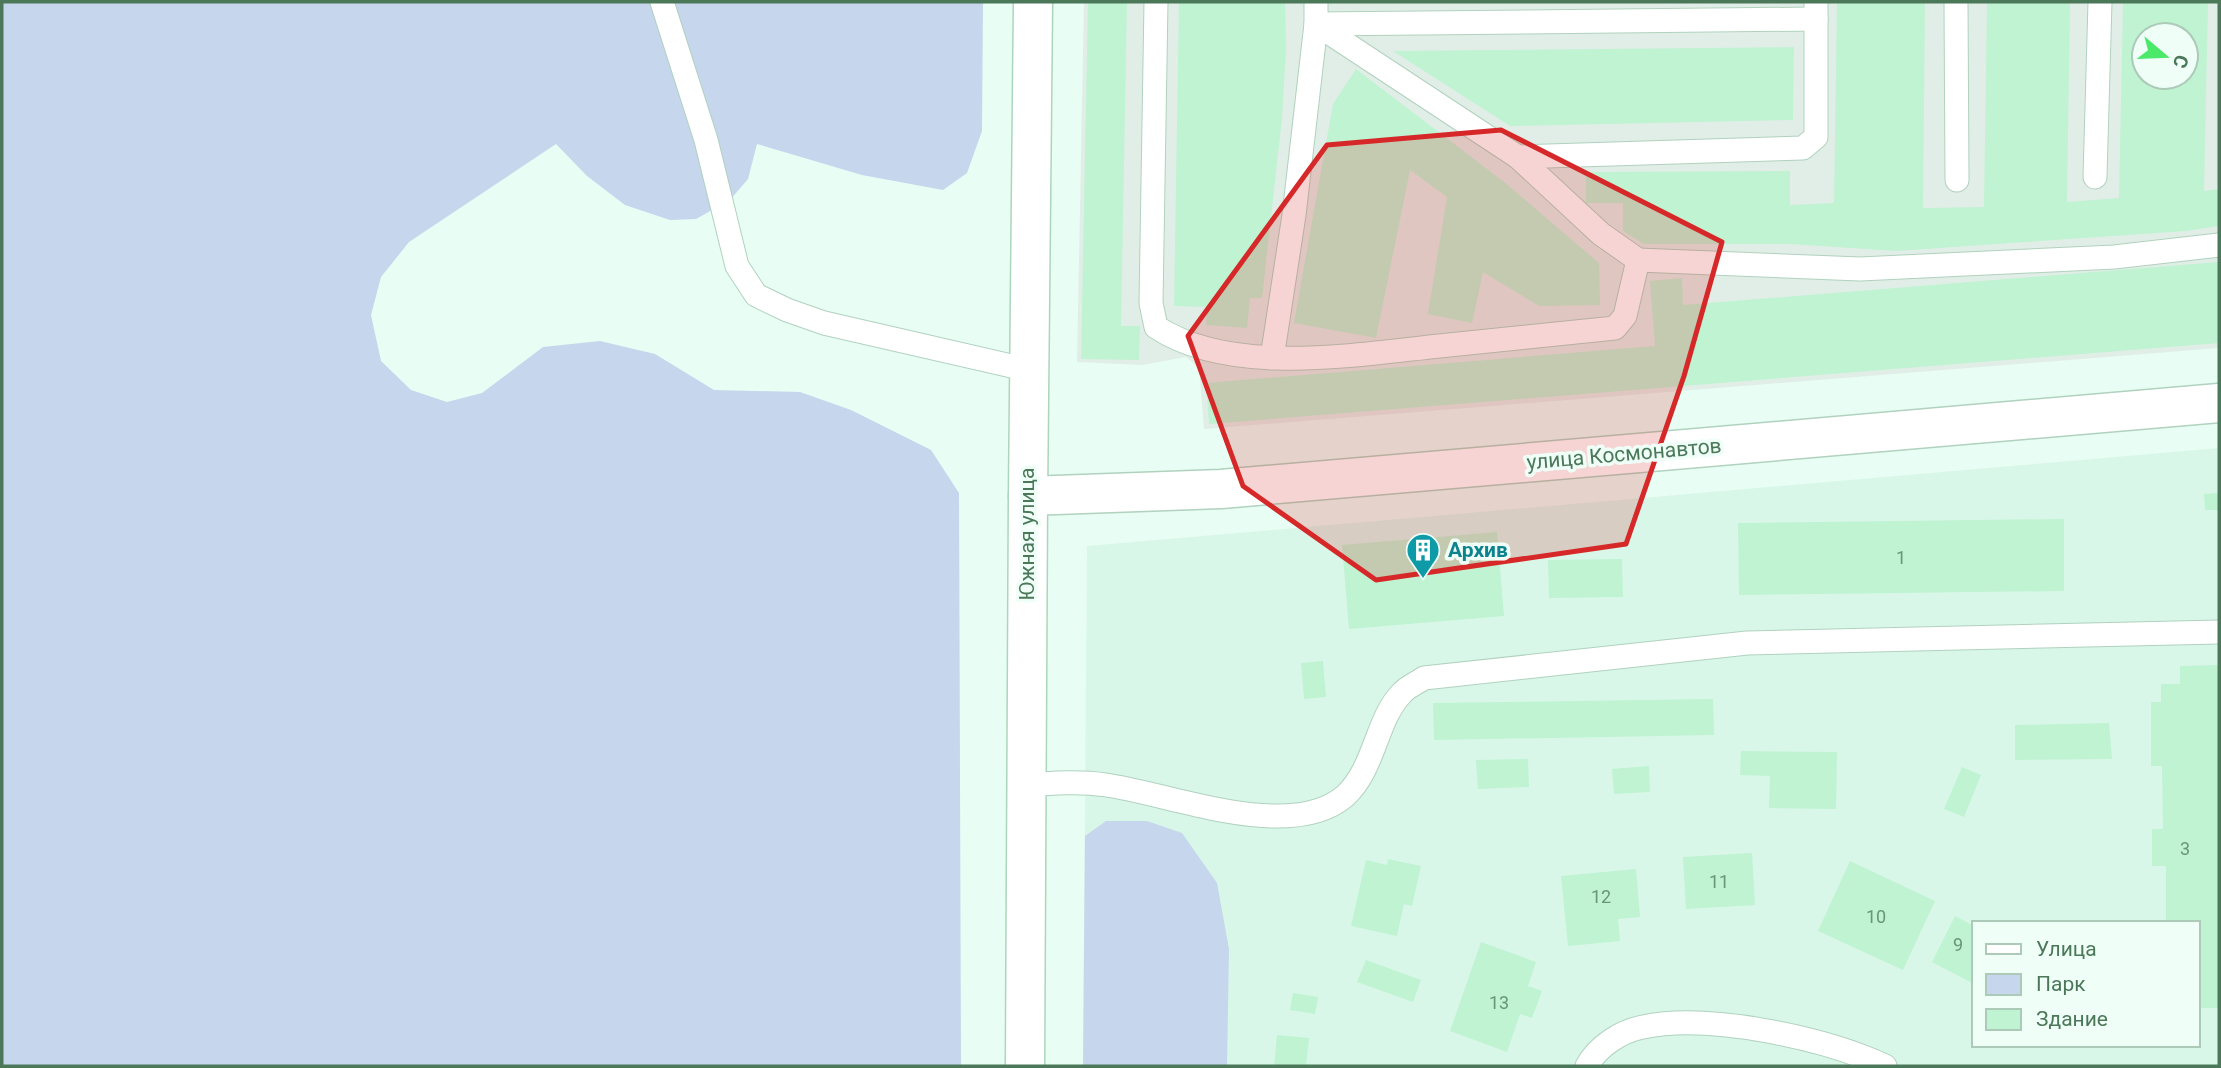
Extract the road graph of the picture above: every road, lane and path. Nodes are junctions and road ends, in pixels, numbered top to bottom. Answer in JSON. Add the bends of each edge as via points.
{"nodes":[{"id":1,"x":662,"y":2,"type":"edge"},
{"id":2,"x":1033,"y":2,"type":"edge"},
{"id":3,"x":1156,"y":2,"type":"edge"},
{"id":4,"x":1956,"y":2,"type":"edge"},
{"id":5,"x":2100,"y":2,"type":"edge"},
{"id":6,"x":1816,"y":10,"type":"edge"},
{"id":7,"x":1316,"y":13,"type":"edge"},
{"id":8,"x":1518,"y":158,"type":"junction"},
{"id":9,"x":2095,"y":177,"type":"dead end"},
{"id":10,"x":1957,"y":180,"type":"dead end"},
{"id":11,"x":2219,"y":245,"type":"edge"},
{"id":12,"x":1638,"y":260,"type":"junction"},
{"id":13,"x":1272,"y":358,"type":"junction"},
{"id":14,"x":1029,"y":370,"type":"junction"},
{"id":15,"x":2219,"y":402,"type":"edge"},
{"id":16,"x":1028,"y":496,"type":"junction"},
{"id":17,"x":2219,"y":632,"type":"edge"},
{"id":18,"x":1026,"y":785,"type":"junction"},
{"id":19,"x":1841,"y":1058,"type":"edge"},
{"id":20,"x":1025,"y":1066,"type":"edge"},
{"id":21,"x":1587,"y":1066,"type":"edge"},
{"id":22,"x":1885,"y":1066,"type":"edge"}],
"edges":[{"from":1,"to":14,"type":"lane","via":[[706,140],[737,266],[756,295],[824,323]]},
{"from":2,"to":14,"type":"street","name":"Южная улица"},
{"from":3,"to":13,"type":"lane","via":[[1151,303],[1156,327],[1175,340]]},
{"from":4,"to":10,"type":"lane"},
{"from":5,"to":9,"type":"lane"},
{"from":6,"to":7,"type":"lane"},
{"from":6,"to":8,"type":"lane","via":[[1816,137],[1803,148]]},
{"from":7,"to":8,"type":"lane"},
{"from":7,"to":13,"type":"lane","via":[[1294,215]]},
{"from":8,"to":12,"type":"lane","via":[[1601,234]]},
{"from":11,"to":12,"type":"lane","via":[[2114,257],[1860,269]]},
{"from":12,"to":13,"type":"lane","via":[[1625,316],[1615,328],[1329,358]]},
{"from":14,"to":16,"type":"street","name":"Южная улица"},
{"from":15,"to":16,"type":"street","name":"улица Космонавтов","via":[[1221,489]]},
{"from":16,"to":18,"type":"street","name":"Южная улица"},
{"from":17,"to":18,"type":"lane","via":[[1747,643],[1424,678],[1401,694],[1364,771],[1345,795],[1324,810],[1299,816],[1239,812],[1105,784]]},
{"from":18,"to":20,"type":"street","name":"Южная улица"},
{"from":19,"to":21,"type":"lane","via":[[1813,1041],[1734,1026],[1679,1022],[1640,1027],[1612,1040]]},
{"from":19,"to":22,"type":"lane"}]}
